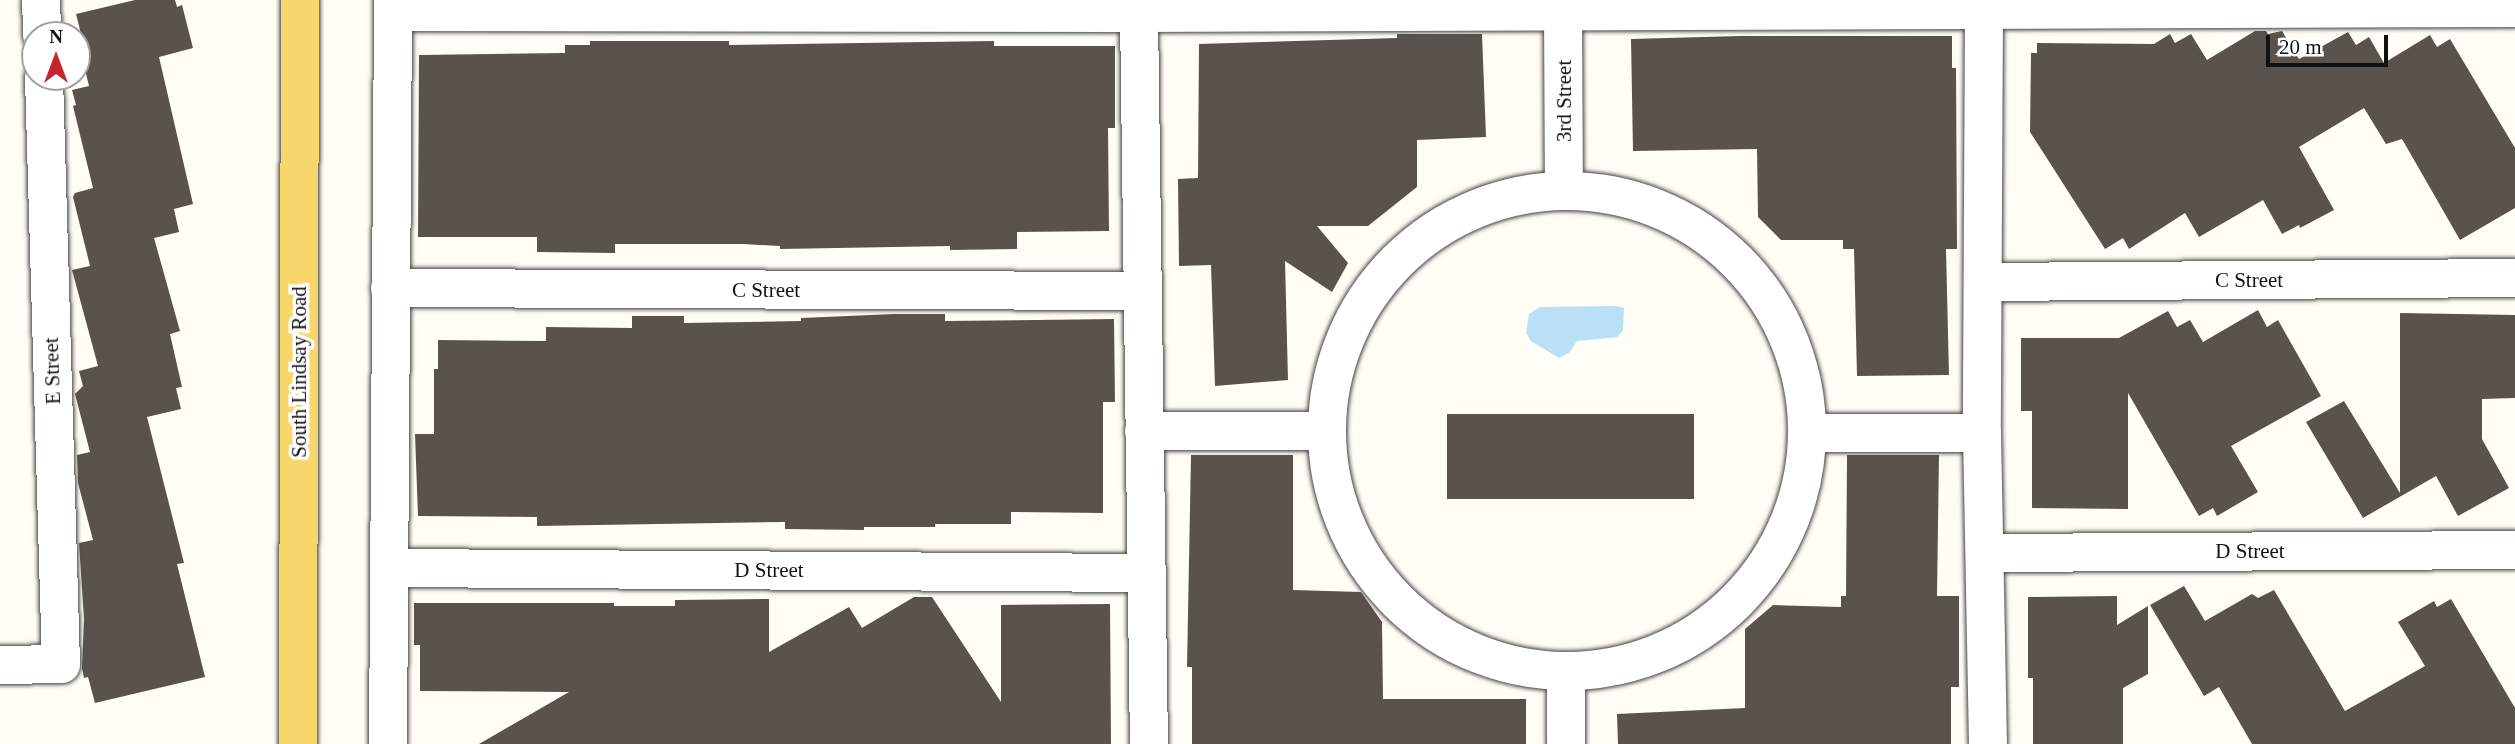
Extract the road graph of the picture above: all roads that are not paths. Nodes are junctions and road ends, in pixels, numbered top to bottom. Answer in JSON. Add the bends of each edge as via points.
{"nodes":[{"id":1,"x":41,"y":0,"type":"edge"},
{"id":2,"x":300,"y":0,"type":"edge"},
{"id":3,"x":1564,"y":4,"type":"edge"},
{"id":4,"x":393,"y":6,"type":"edge"},
{"id":5,"x":2515,"y":8,"type":"edge"},
{"id":6,"x":1984,"y":11,"type":"junction"},
{"id":7,"x":1139,"y":13,"type":"junction"},
{"id":8,"x":42,"y":21,"type":"edge"},
{"id":9,"x":44,"y":91,"type":"edge"},
{"id":10,"x":1564,"y":190,"type":"junction"},
{"id":11,"x":2515,"y":278,"type":"edge"},
{"id":12,"x":1983,"y":282,"type":"junction"},
{"id":13,"x":390,"y":288,"type":"junction"},
{"id":14,"x":1143,"y":291,"type":"junction"},
{"id":15,"x":1144,"y":431,"type":"junction"},
{"id":16,"x":1324,"y":431,"type":"junction"},
{"id":17,"x":1809,"y":433,"type":"junction"},
{"id":18,"x":1983,"y":433,"type":"junction"},
{"id":19,"x":2515,"y":550,"type":"edge"},
{"id":20,"x":1985,"y":553,"type":"junction"},
{"id":21,"x":391,"y":568,"type":"junction"},
{"id":22,"x":1147,"y":573,"type":"junction"},
{"id":23,"x":0,"y":665,"type":"edge"},
{"id":24,"x":1566,"y":672,"type":"junction"},
{"id":25,"x":298,"y":744,"type":"edge"},
{"id":26,"x":388,"y":744,"type":"edge"},
{"id":27,"x":1149,"y":744,"type":"edge"},
{"id":28,"x":1566,"y":744,"type":"edge"},
{"id":29,"x":1988,"y":744,"type":"edge"}],
"edges":[{"from":1,"to":8,"type":"lane"},
{"from":2,"to":25,"type":"main road","name":"South Lindsay Road"},
{"from":3,"to":6,"type":"lane"},
{"from":3,"to":7,"type":"lane"},
{"from":3,"to":10,"type":"lane","name":"3rd Street"},
{"from":4,"to":7,"type":"lane"},
{"from":4,"to":13,"type":"lane"},
{"from":5,"to":6,"type":"lane"},
{"from":6,"to":12,"type":"lane"},
{"from":7,"to":14,"type":"lane"},
{"from":9,"to":23,"type":"lane","name":"E Street","via":[[61,664]]},
{"from":10,"to":16,"type":"lane","via":[[1490,202],[1423,237],[1370,290],[1336,357]]},
{"from":10,"to":17,"type":"lane","via":[[1640,201],[1708,236],[1763,289],[1797,357]]},
{"from":11,"to":12,"type":"lane","name":"C Street"},
{"from":12,"to":18,"type":"lane"},
{"from":13,"to":14,"type":"lane","name":"C Street"},
{"from":13,"to":21,"type":"lane"},
{"from":14,"to":15,"type":"lane"},
{"from":15,"to":16,"type":"lane"},
{"from":15,"to":22,"type":"lane"},
{"from":16,"to":24,"type":"lane","via":[[1336,505],[1370,573],[1424,626],[1491,660]]},
{"from":17,"to":18,"type":"lane"},
{"from":17,"to":24,"type":"lane","via":[[1797,507],[1762,574],[1708,627],[1641,660]]},
{"from":18,"to":20,"type":"lane"},
{"from":19,"to":20,"type":"lane","name":"D Street"},
{"from":20,"to":29,"type":"lane"},
{"from":21,"to":22,"type":"lane","name":"D Street"},
{"from":21,"to":26,"type":"lane"},
{"from":22,"to":27,"type":"lane"},
{"from":24,"to":28,"type":"lane"}]}
